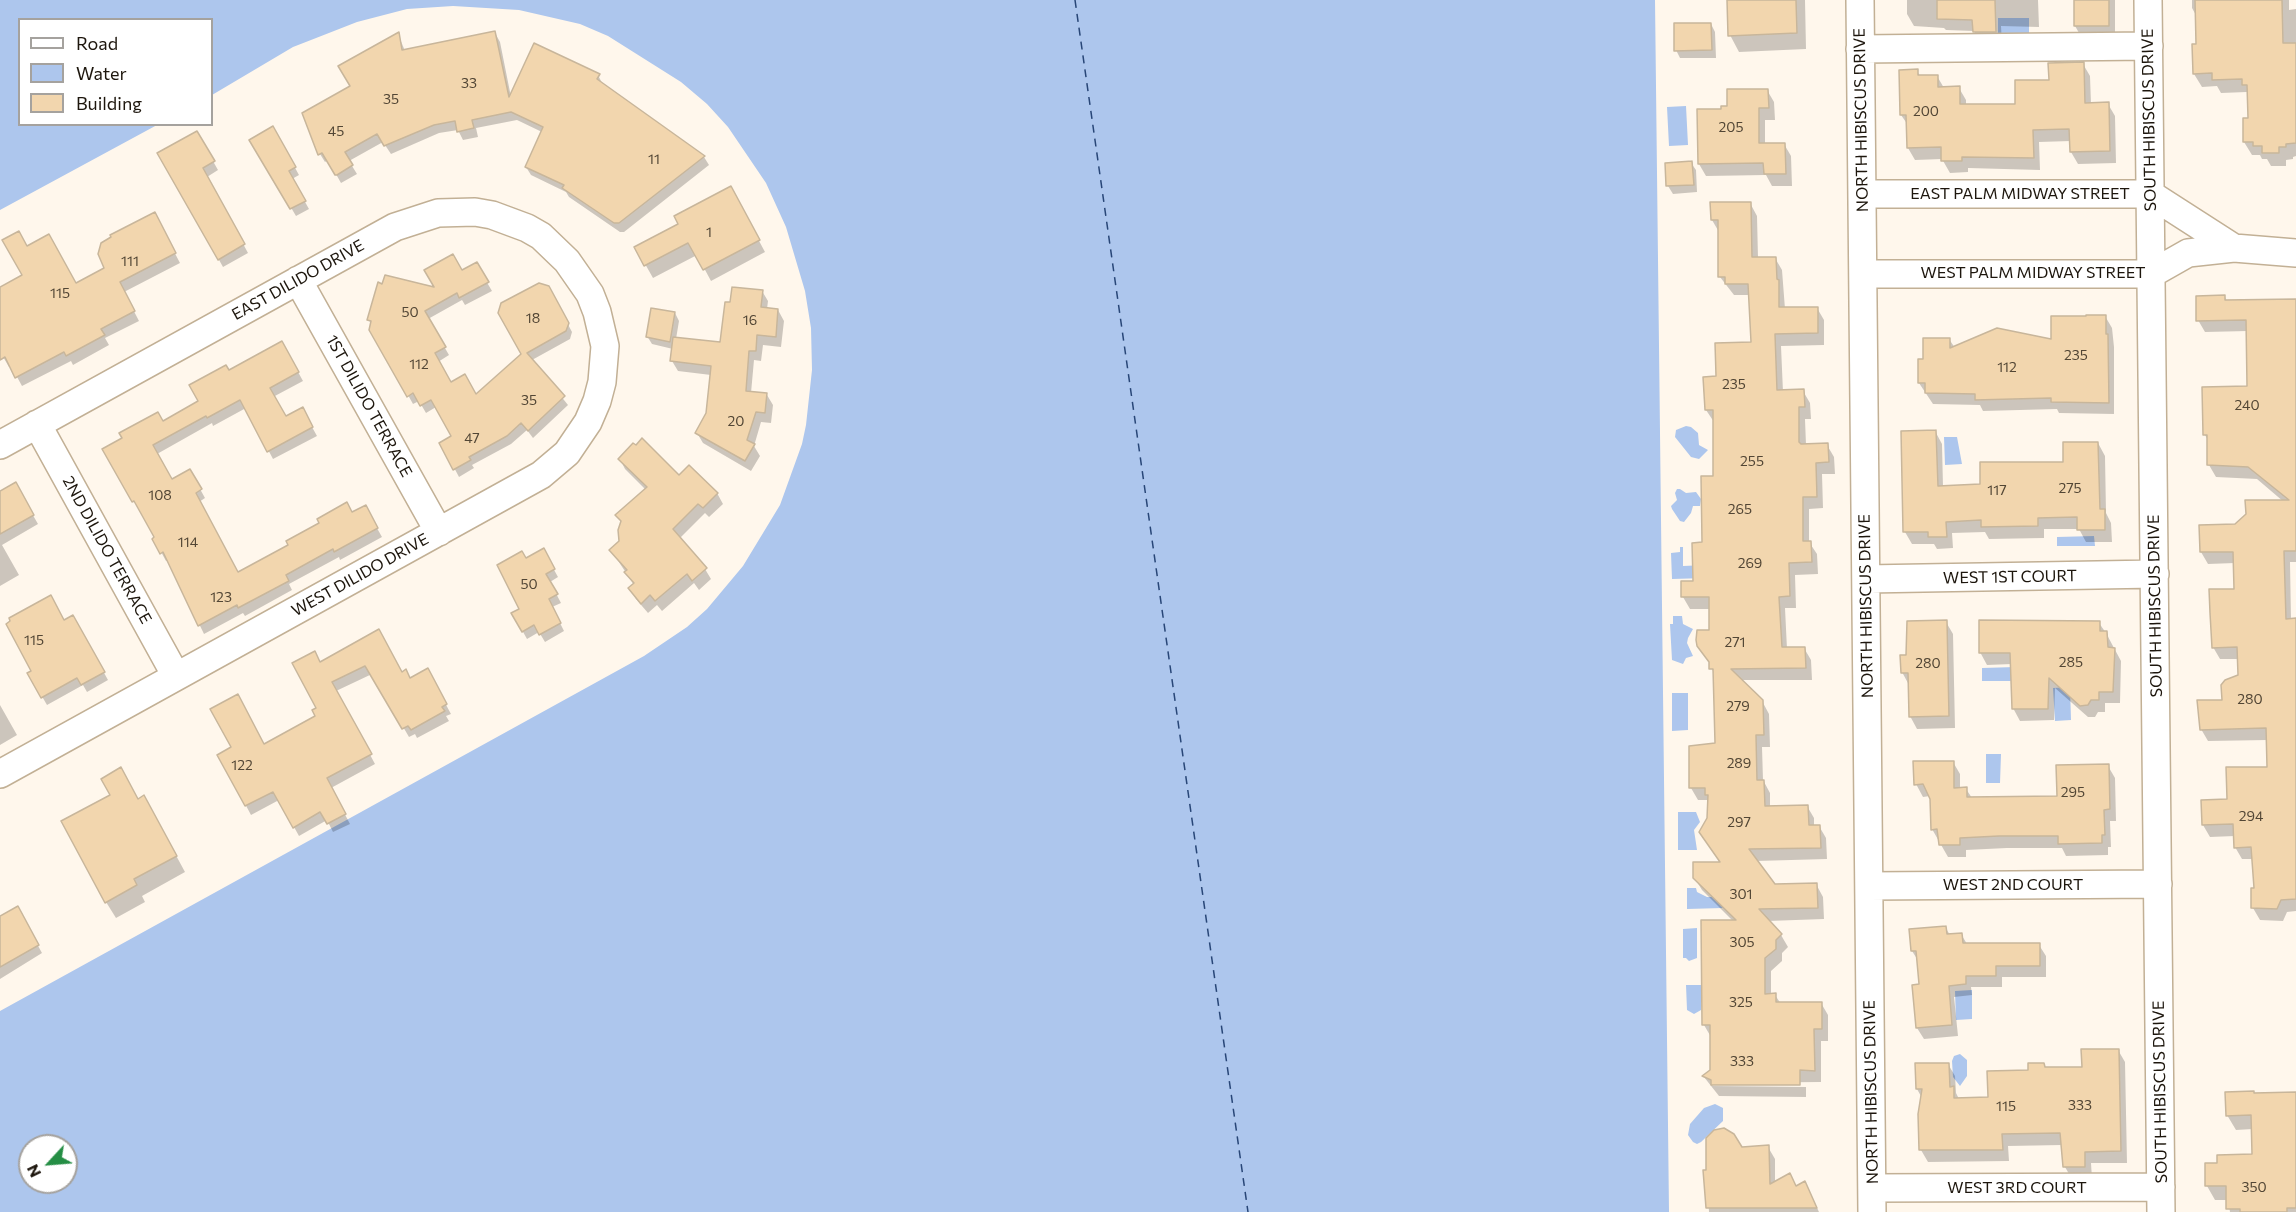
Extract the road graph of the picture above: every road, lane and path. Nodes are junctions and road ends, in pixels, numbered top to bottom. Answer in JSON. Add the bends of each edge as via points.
{"nodes":[{"id":1,"x":1860,"y":0,"type":"edge"},
{"id":2,"x":2148,"y":0,"type":"edge"},
{"id":3,"x":2149,"y":46,"type":"junction"},
{"id":4,"x":1860,"y":49,"type":"junction"},
{"id":5,"x":1862,"y":194,"type":"junction"},
{"id":6,"x":2150,"y":194,"type":"junction"},
{"id":7,"x":2234,"y":248,"type":"junction"},
{"id":8,"x":2296,"y":253,"type":"edge"},
{"id":9,"x":1863,"y":274,"type":"junction"},
{"id":10,"x":2151,"y":274,"type":"junction"},
{"id":11,"x":298,"y":280,"type":"junction"},
{"id":12,"x":590,"y":294,"type":"joint"},
{"id":13,"x":37,"y":424,"type":"junction"},
{"id":14,"x":0,"y":445,"type":"edge"},
{"id":15,"x":439,"y":532,"type":"junction"},
{"id":16,"x":2155,"y":574,"type":"junction"},
{"id":17,"x":1866,"y":579,"type":"junction"},
{"id":18,"x":176,"y":676,"type":"junction"},
{"id":19,"x":0,"y":774,"type":"edge"},
{"id":20,"x":2158,"y":884,"type":"junction"},
{"id":21,"x":1869,"y":886,"type":"junction"},
{"id":22,"x":2161,"y":1199,"type":"edge"},
{"id":23,"x":1872,"y":1200,"type":"edge"}],
"edges":[{"from":1,"to":4,"type":"street","name":"NORTH HIBISCUS DRIVE"},
{"from":2,"to":3,"type":"street","name":"SOUTH HIBISCUS DRIVE"},
{"from":3,"to":4,"type":"street"},
{"from":3,"to":6,"type":"street","name":"SOUTH HIBISCUS DRIVE"},
{"from":4,"to":5,"type":"street","name":"NORTH HIBISCUS DRIVE"},
{"from":5,"to":6,"type":"street","name":"EAST PALM MIDWAY STREET"},
{"from":5,"to":9,"type":"street","name":"NORTH HIBISCUS DRIVE"},
{"from":6,"to":7,"type":"street","name":"EAST PALM MIDWAY STREET"},
{"from":6,"to":10,"type":"street","name":"SOUTH HIBISCUS DRIVE"},
{"from":7,"to":8,"type":"street","name":"WEST PALM MIDWAY STREET"},
{"from":7,"to":10,"type":"street","name":"WEST PALM MIDWAY STREET","via":[[2188,253]]},
{"from":9,"to":10,"type":"street","name":"WEST PALM MIDWAY STREET"},
{"from":9,"to":17,"type":"street","name":"NORTH HIBISCUS DRIVE"},
{"from":10,"to":16,"type":"street","name":"SOUTH HIBISCUS DRIVE"},
{"from":11,"to":12,"type":"street","name":"EAST DILIDO DRIVE","via":[[408,221],[438,213],[475,212],[509,221],[541,236],[567,261]]},
{"from":11,"to":13,"type":"street","name":"EAST DILIDO DRIVE"},
{"from":11,"to":15,"type":"street","name":"1ST DILIDO TERRACE"},
{"from":12,"to":15,"type":"street","name":"WEST DILIDO DRIVE","via":[[601,328],[604,364],[597,401],[579,438],[541,476]]},
{"from":13,"to":14,"type":"street","name":"EAST DILIDO DRIVE"},
{"from":13,"to":18,"type":"street","name":"2ND DILIDO TERRACE"},
{"from":15,"to":18,"type":"street","name":"WEST DILIDO DRIVE"},
{"from":16,"to":17,"type":"street","name":"WEST 1ST COURT"},
{"from":16,"to":20,"type":"street","name":"SOUTH HIBISCUS DRIVE"},
{"from":17,"to":21,"type":"street","name":"NORTH HIBISCUS DRIVE"},
{"from":18,"to":19,"type":"street","name":"WEST DILIDO DRIVE"},
{"from":20,"to":21,"type":"street","name":"WEST 2ND COURT"},
{"from":20,"to":22,"type":"street","name":"SOUTH HIBISCUS DRIVE"},
{"from":21,"to":23,"type":"street","name":"NORTH HIBISCUS DRIVE"},
{"from":22,"to":23,"type":"street","name":"WEST 3RD COURT"}]}
